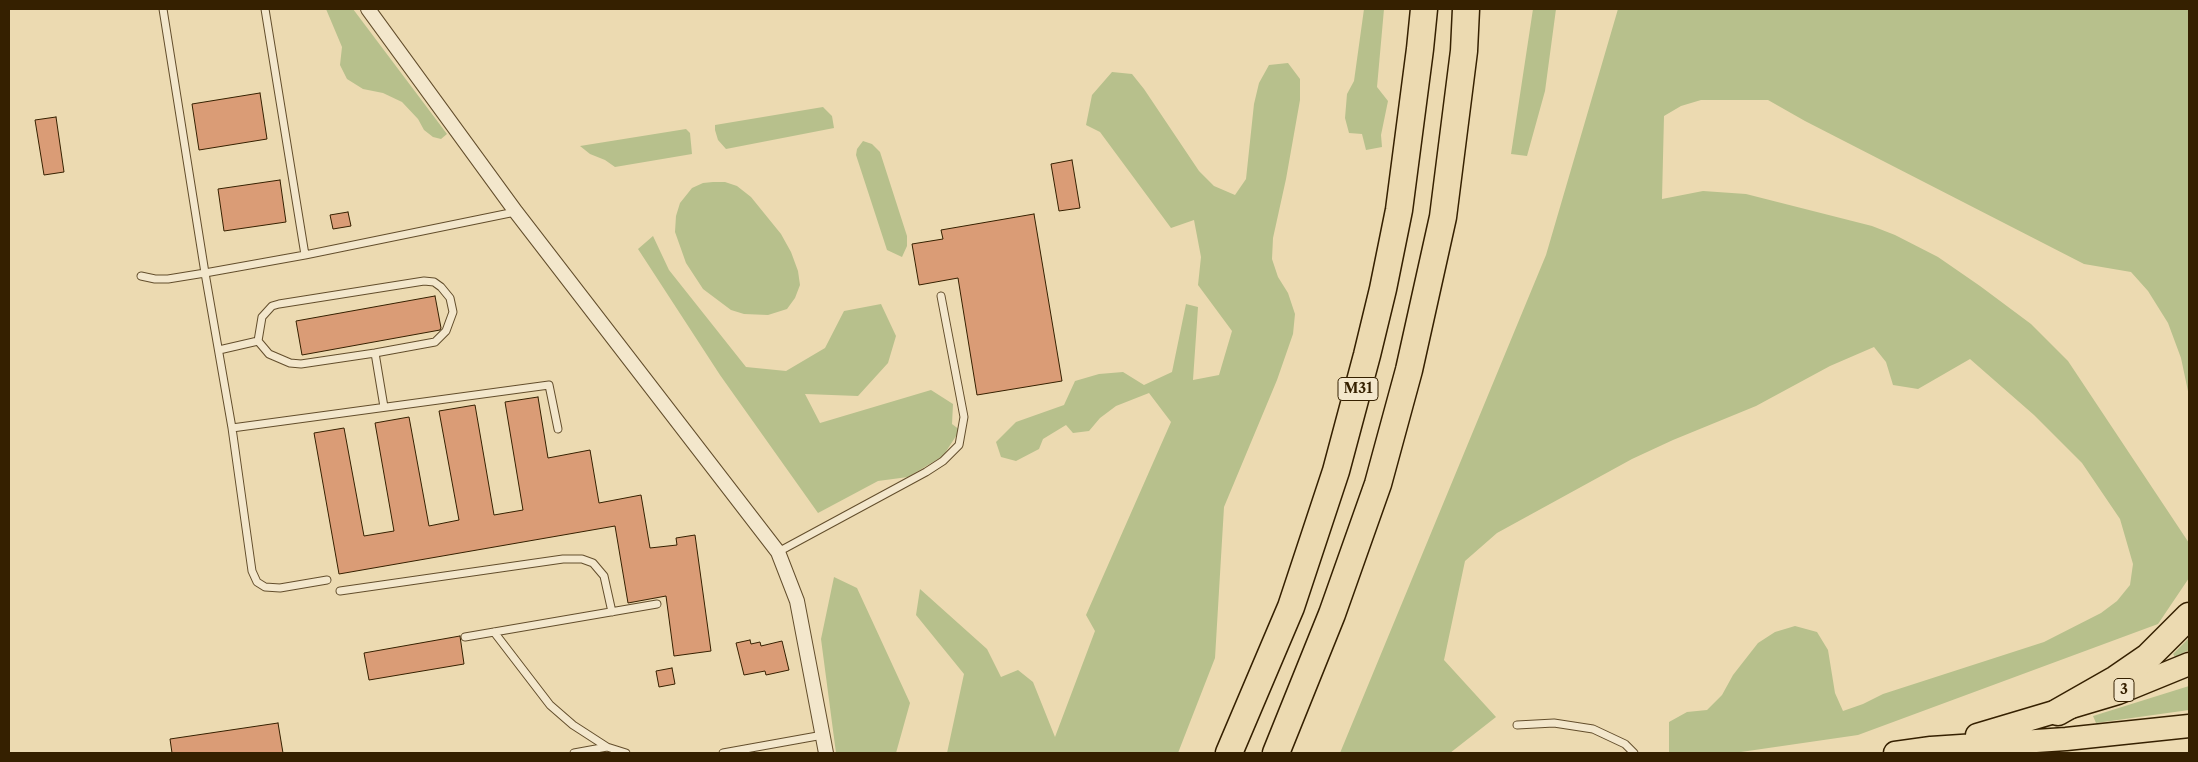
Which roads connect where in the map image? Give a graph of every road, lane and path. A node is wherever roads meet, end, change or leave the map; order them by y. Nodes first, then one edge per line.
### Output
1 (163, 9) edge
2 (265, 9) edge
3 (368, 9) edge
4 (1424, 9) edge
5 (1466, 9) edge
6 (1486, 9) edge
7 (1464, 51) junction
8 (516, 212) junction
9 (305, 255) junction
10 (205, 272) junction
11 (141, 276) dead end
12 (941, 296) dead end
13 (258, 341) junction
14 (219, 350) junction
15 (375, 352) junction
16 (384, 407) junction
17 (232, 428) junction
18 (558, 429) dead end
19 (778, 552) junction
20 (327, 580) dead end
21 (340, 592) dead end
22 (657, 604) dead end
23 (612, 612) junction
24 (2189, 616) edge
25 (494, 632) junction
26 (465, 637) dead end
27 (2189, 664) edge
28 (2058, 712) junction
29 (1517, 725) dead end
30 (2189, 726) edge
31 (823, 735) junction
32 (607, 747) junction
33 (1931, 748) junction
34 (574, 753) edge
35 (626, 753) edge
36 (722, 753) edge
37 (826, 753) edge
38 (1229, 753) edge
39 (1276, 753) edge
40 (1634, 753) edge
41 (1895, 753) edge

1 - 10 lane
2 - 9 lane
3 - 8 street
4 - 38 highway, M31
5 - 7 highway, M31
6 - 7 highway
7 - 39 highway, M31
8 - 9 lane
8 - 19 street
9 - 10 lane
10 - 11 lane
10 - 14 lane
12 - 19 lane
13 - 14 lane
13 - 15 lane
13 - 15 lane
14 - 17 lane
15 - 16 lane
16 - 17 lane
16 - 18 lane
17 - 20 lane
19 - 31 street
21 - 23 lane
22 - 23 lane
23 - 25 lane
24 - 28 highway
25 - 26 lane
25 - 32 lane
27 - 28 main road, 3
28 - 33 main road, 3
29 - 40 lane
30 - 33 main road, 3
31 - 36 lane
31 - 37 street
32 - 34 lane
32 - 35 lane
33 - 41 main road, 3

